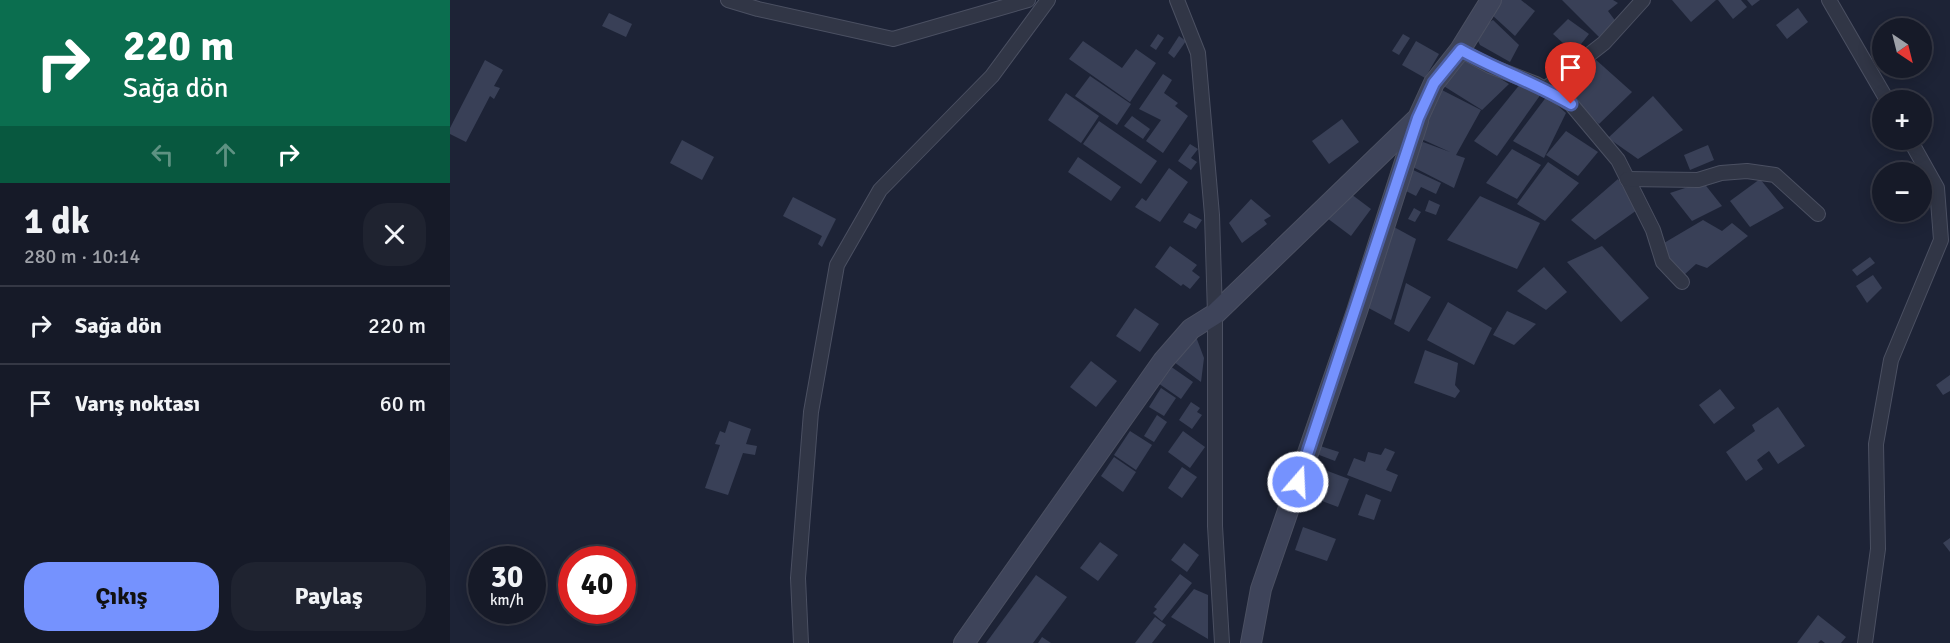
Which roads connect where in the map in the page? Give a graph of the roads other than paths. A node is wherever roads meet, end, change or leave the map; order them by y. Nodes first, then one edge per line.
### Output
1 (728, 0) edge
2 (1028, 0) edge
3 (1048, 0) edge
4 (1176, 0) edge
5 (1491, 0) edge
6 (1644, 0) edge
7 (1829, 0) edge
8 (1461, 50) junction
9 (1545, 89) junction
10 (1881, 90) edge
11 (1418, 118) junction
12 (1916, 150) edge
13 (1627, 179) junction
14 (1818, 214) dead end
15 (1682, 282) dead end
16 (1215, 314) junction
17 (801, 643) edge
18 (964, 643) edge
19 (1222, 643) edge
20 (1251, 643) edge
21 (1865, 643) edge

1 - 2 street
3 - 17 street
4 - 16 street
5 - 8 street
6 - 9 street
7 - 10 street
8 - 9 street
8 - 11 street
9 - 13 street
11 - 16 street
11 - 20 street
12 - 21 street
13 - 14 street
13 - 15 street
16 - 18 street
16 - 19 street

